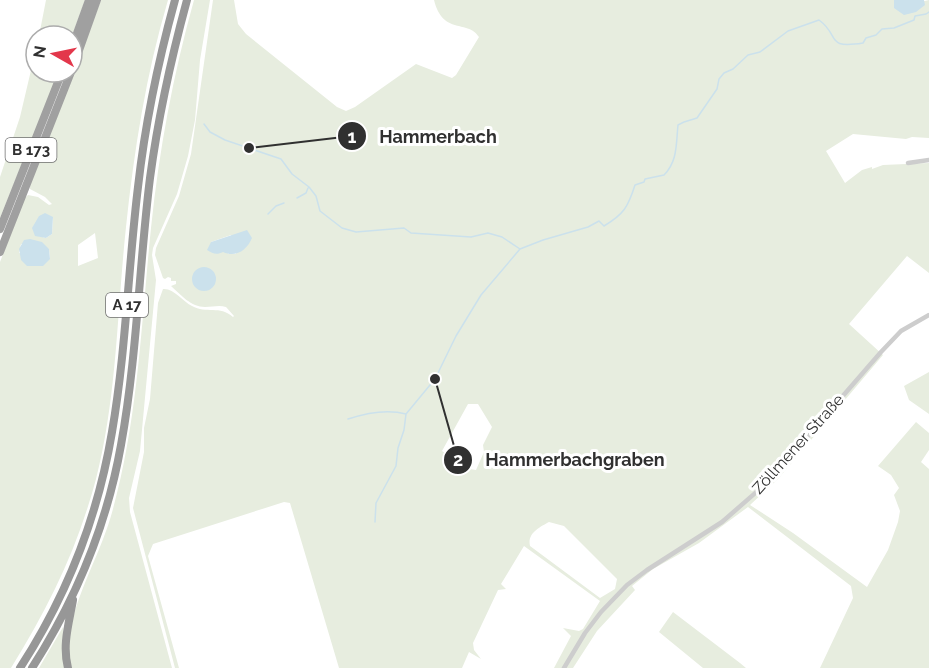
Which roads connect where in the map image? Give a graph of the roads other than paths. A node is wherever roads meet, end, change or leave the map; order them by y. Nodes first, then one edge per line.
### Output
1 (89, 0) edge
2 (97, 0) edge
3 (174, 0) edge
4 (187, 0) edge
5 (80, 24) edge
6 (84, 37) edge
7 (57, 84) edge
8 (67, 84) edge
9 (929, 160) edge
10 (908, 163) dead end
11 (0, 229) edge
12 (0, 252) edge
13 (929, 315) edge
14 (74, 591) junction
15 (20, 668) edge
16 (32, 668) edge
17 (68, 668) edge
18 (564, 668) edge

1 - 5 highway
2 - 6 highway, B 173
3 - 15 highway, A 17
4 - 14 highway, A 17
7 - 11 highway, B 173
8 - 12 highway, B 173
9 - 10 street
13 - 18 street, Zöllmener Straße
14 - 16 highway, A 17
14 - 17 highway

